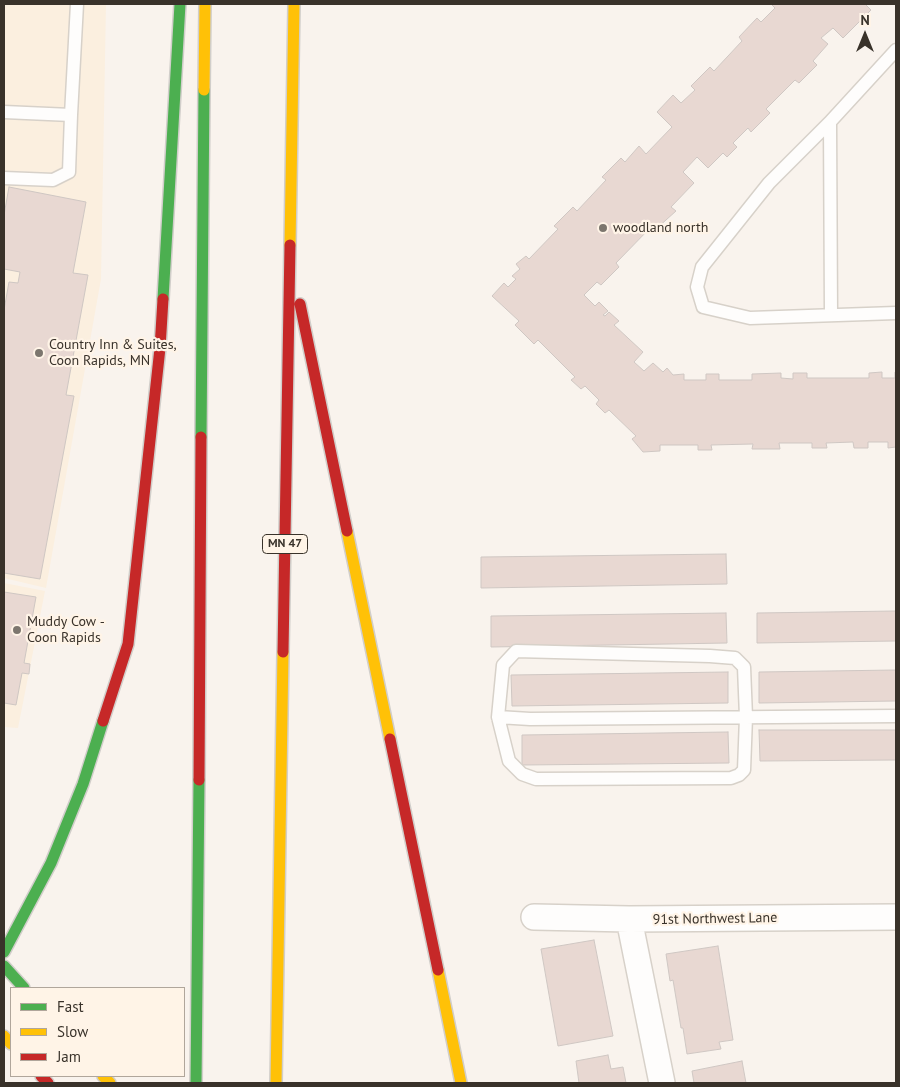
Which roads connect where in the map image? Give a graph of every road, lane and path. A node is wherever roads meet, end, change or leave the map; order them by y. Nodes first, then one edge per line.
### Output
1 (77, 4) edge
2 (180, 4) edge
3 (205, 4) edge
4 (294, 4) edge
5 (896, 50) edge
6 (4, 112) edge
7 (71, 115) junction
8 (830, 122) junction
9 (4, 178) edge
10 (290, 255) junction
11 (896, 313) edge
12 (831, 315) junction
13 (896, 716) edge
14 (498, 717) junction
15 (746, 717) junction
16 (51, 863) junction
17 (20, 898) dead end
18 (896, 916) edge
19 (534, 917) dead end
20 (629, 920) junction
21 (4, 952) edge
22 (4, 966) edge
23 (23, 987) edge
24 (196, 1083) edge
25 (276, 1083) edge
26 (461, 1083) edge
27 (662, 1083) edge

1 - 7 lane
2 - 16 main road
3 - 24 main road
4 - 10 main road, MN 47
5 - 8 lane
6 - 7 lane
7 - 9 lane
8 - 12 lane
8 - 12 lane
10 - 25 main road, MN 47
10 - 26 main road
11 - 12 lane
13 - 15 lane
14 - 15 lane
14 - 15 lane
14 - 15 lane
16 - 17 main road
16 - 21 main road
18 - 20 street, 91st Northwest Lane
19 - 20 street, 91st Northwest Lane
20 - 27 street
22 - 23 main road

